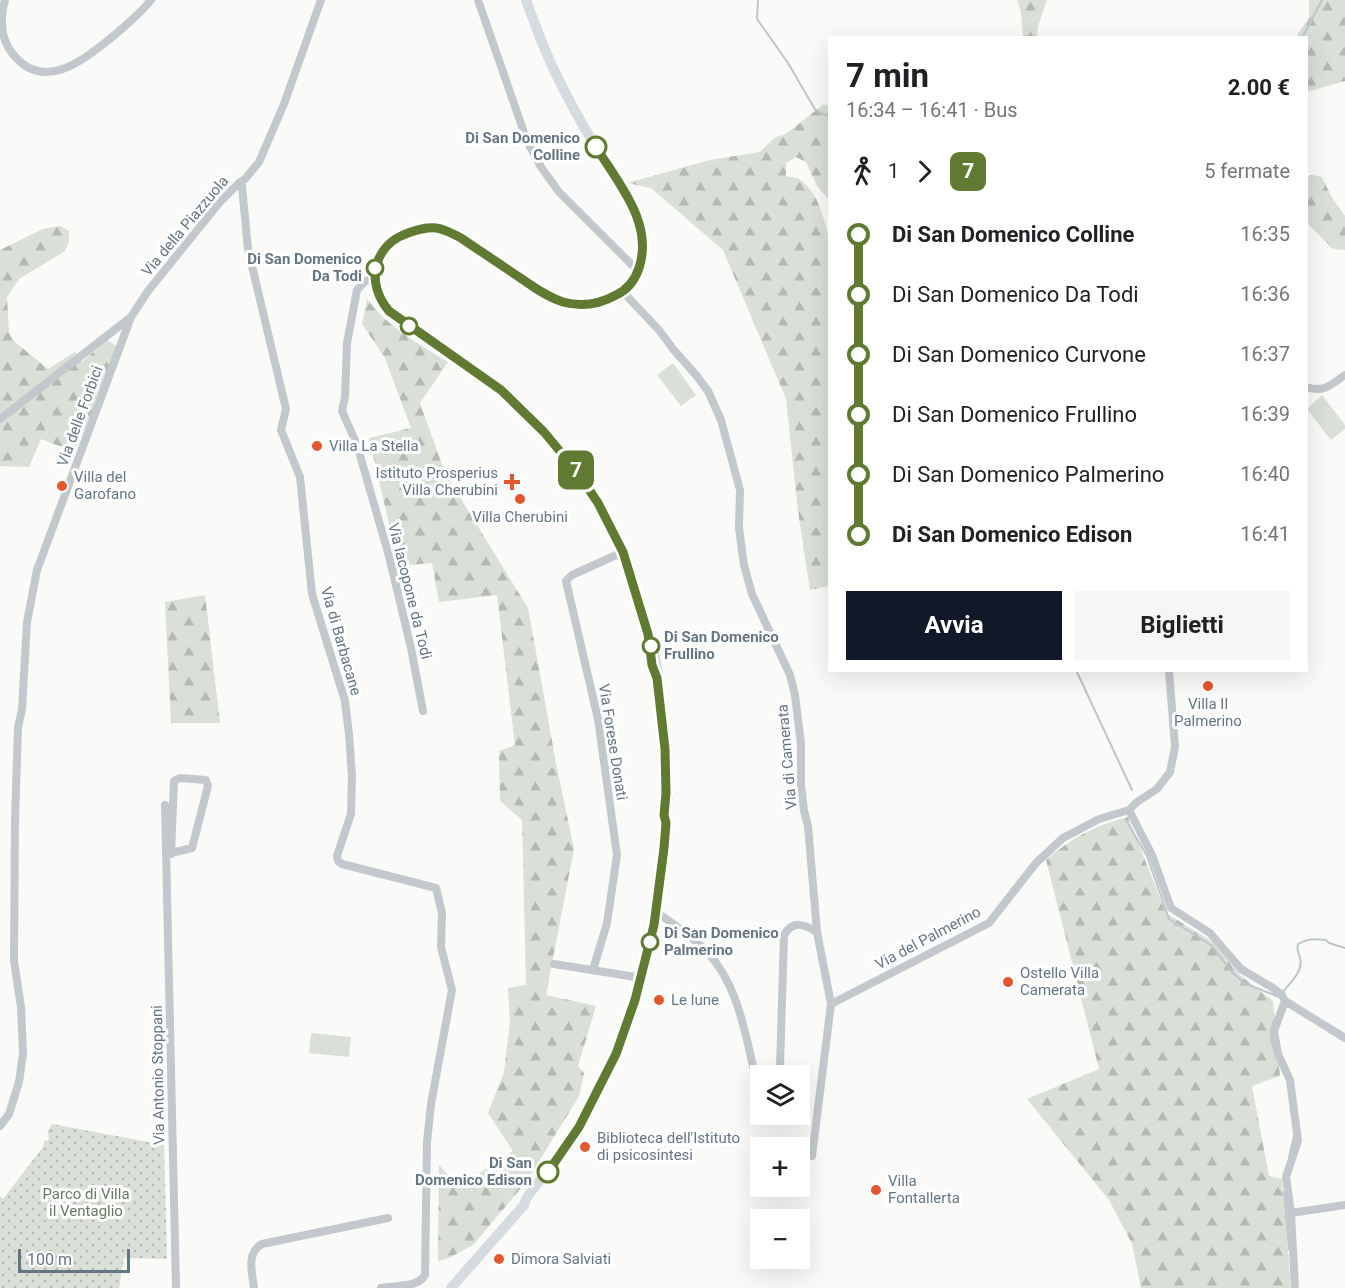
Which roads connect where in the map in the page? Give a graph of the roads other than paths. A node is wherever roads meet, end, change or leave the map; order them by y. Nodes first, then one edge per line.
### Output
1 (6, 0) edge
2 (151, 0) edge
3 (321, 0) edge
4 (478, 0) edge
5 (526, 0) edge
6 (239, 183) junction
7 (638, 271) junction
8 (375, 279) junction
9 (623, 292) junction
10 (131, 317) junction
11 (1345, 375) edge
12 (1308, 387) edge
13 (0, 419) edge
14 (623, 552) junction
15 (1169, 672) edge
16 (423, 711) dead end
17 (165, 805) dead end
18 (1129, 810) junction
19 (171, 853) junction
20 (166, 861) junction
21 (657, 912) junction
22 (654, 925) junction
23 (676, 925) junction
24 (817, 932) junction
25 (554, 964) dead end
26 (593, 970) junction
27 (642, 978) junction
28 (1285, 1001) junction
29 (831, 1004) junction
30 (1345, 1038) edge
31 (753, 1065) edge
32 (780, 1065) edge
33 (0, 1126) edge
34 (812, 1156) dead end
35 (1345, 1205) edge
36 (1291, 1213) junction
37 (388, 1218) dead end
38 (462, 1274) junction
39 (176, 1288) edge
40 (254, 1288) edge
41 (381, 1288) edge
42 (443, 1288) edge
43 (451, 1288) edge
44 (1295, 1288) edge

1 - 2 street
3 - 6 street, Via della Piazzuola
4 - 7 street
5 - 7 main road
6 - 10 street, Via della Piazzuola
6 - 41 street, Via di Barbacane
7 - 9 main road
8 - 9 main road
8 - 14 main road
8 - 16 street, Via Iacopone da Todi
9 - 24 street, Via di Camerata
10 - 13 street, Via della Piazzuola
10 - 33 street, Via delle Forbici
11 - 12 street
14 - 21 main road
14 - 26 street, Via Forese Donati
15 - 18 street, Via del Palmerino
17 - 20 street, Via Antonio Stoppani
18 - 28 street
18 - 29 street, Via del Palmerino
19 - 19 street
19 - 20 street
20 - 39 street, Via Antonio Stoppani
21 - 22 main road
21 - 23 street
22 - 23 street
22 - 27 main road
23 - 31 street
24 - 29 street, Via di Camerata
24 - 32 street
25 - 26 street
26 - 27 street
27 - 38 main road
28 - 30 street
28 - 36 street
29 - 34 street, Via di Camerata
35 - 36 street
36 - 44 street
37 - 40 street
38 - 42 main road
38 - 43 main road

